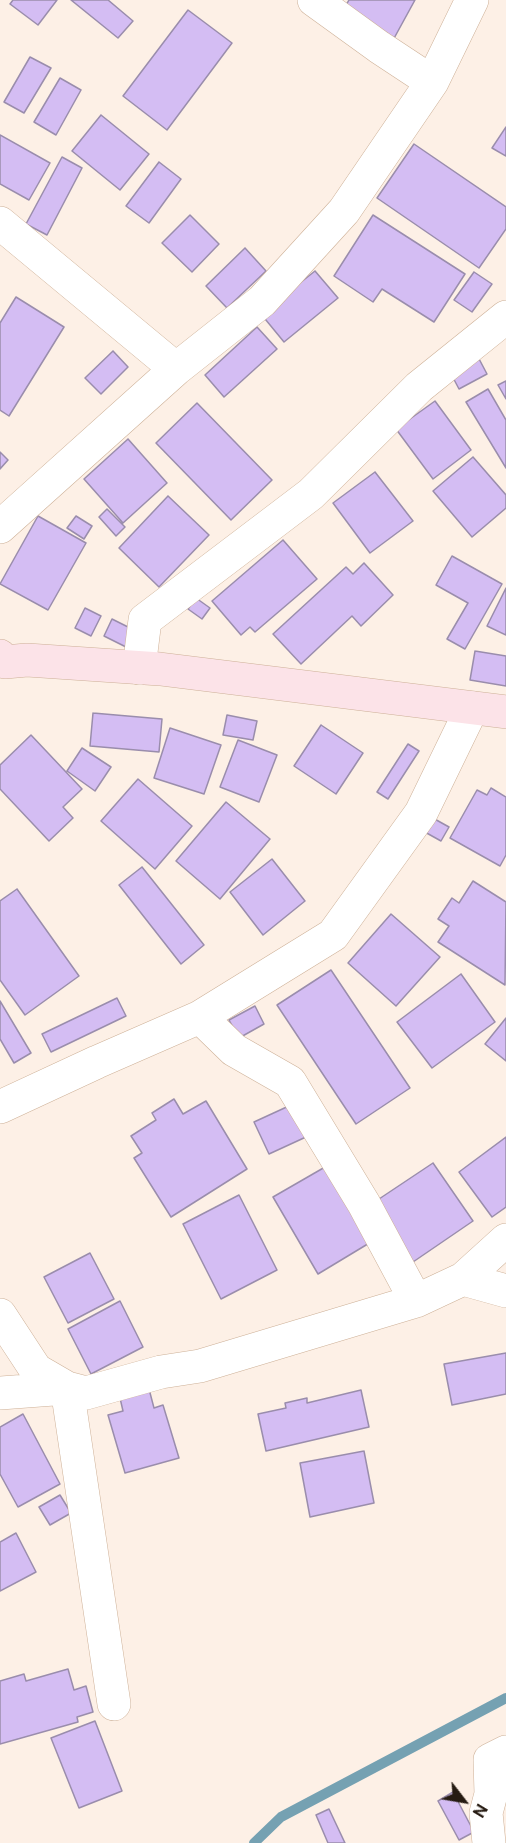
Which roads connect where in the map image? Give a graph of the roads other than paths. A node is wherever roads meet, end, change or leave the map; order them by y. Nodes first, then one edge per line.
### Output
1 (314, 0) edge
2 (472, 0) edge
3 (432, 82) junction
4 (0, 223) edge
5 (506, 316) edge
6 (176, 369) junction
7 (0, 527) edge
8 (2, 661) edge
9 (139, 668) junction
10 (472, 708) junction
11 (506, 712) edge
12 (200, 1017) junction
13 (0, 1107) edge
14 (506, 1240) edge
15 (463, 1279) junction
16 (506, 1291) edge
17 (416, 1301) junction
18 (0, 1315) edge
19 (67, 1388) junction
20 (0, 1393) edge
21 (114, 1704) dead end
22 (506, 1752) edge
23 (489, 1843) edge

1 - 3 street
2 - 3 street
3 - 6 street
4 - 6 street
5 - 9 street
6 - 7 street
8 - 9 street
9 - 10 street
10 - 11 street
10 - 12 street
12 - 13 street
12 - 17 street
14 - 15 street
15 - 16 street
15 - 17 street
17 - 19 street
18 - 19 street
19 - 20 street
19 - 21 street
22 - 23 street

